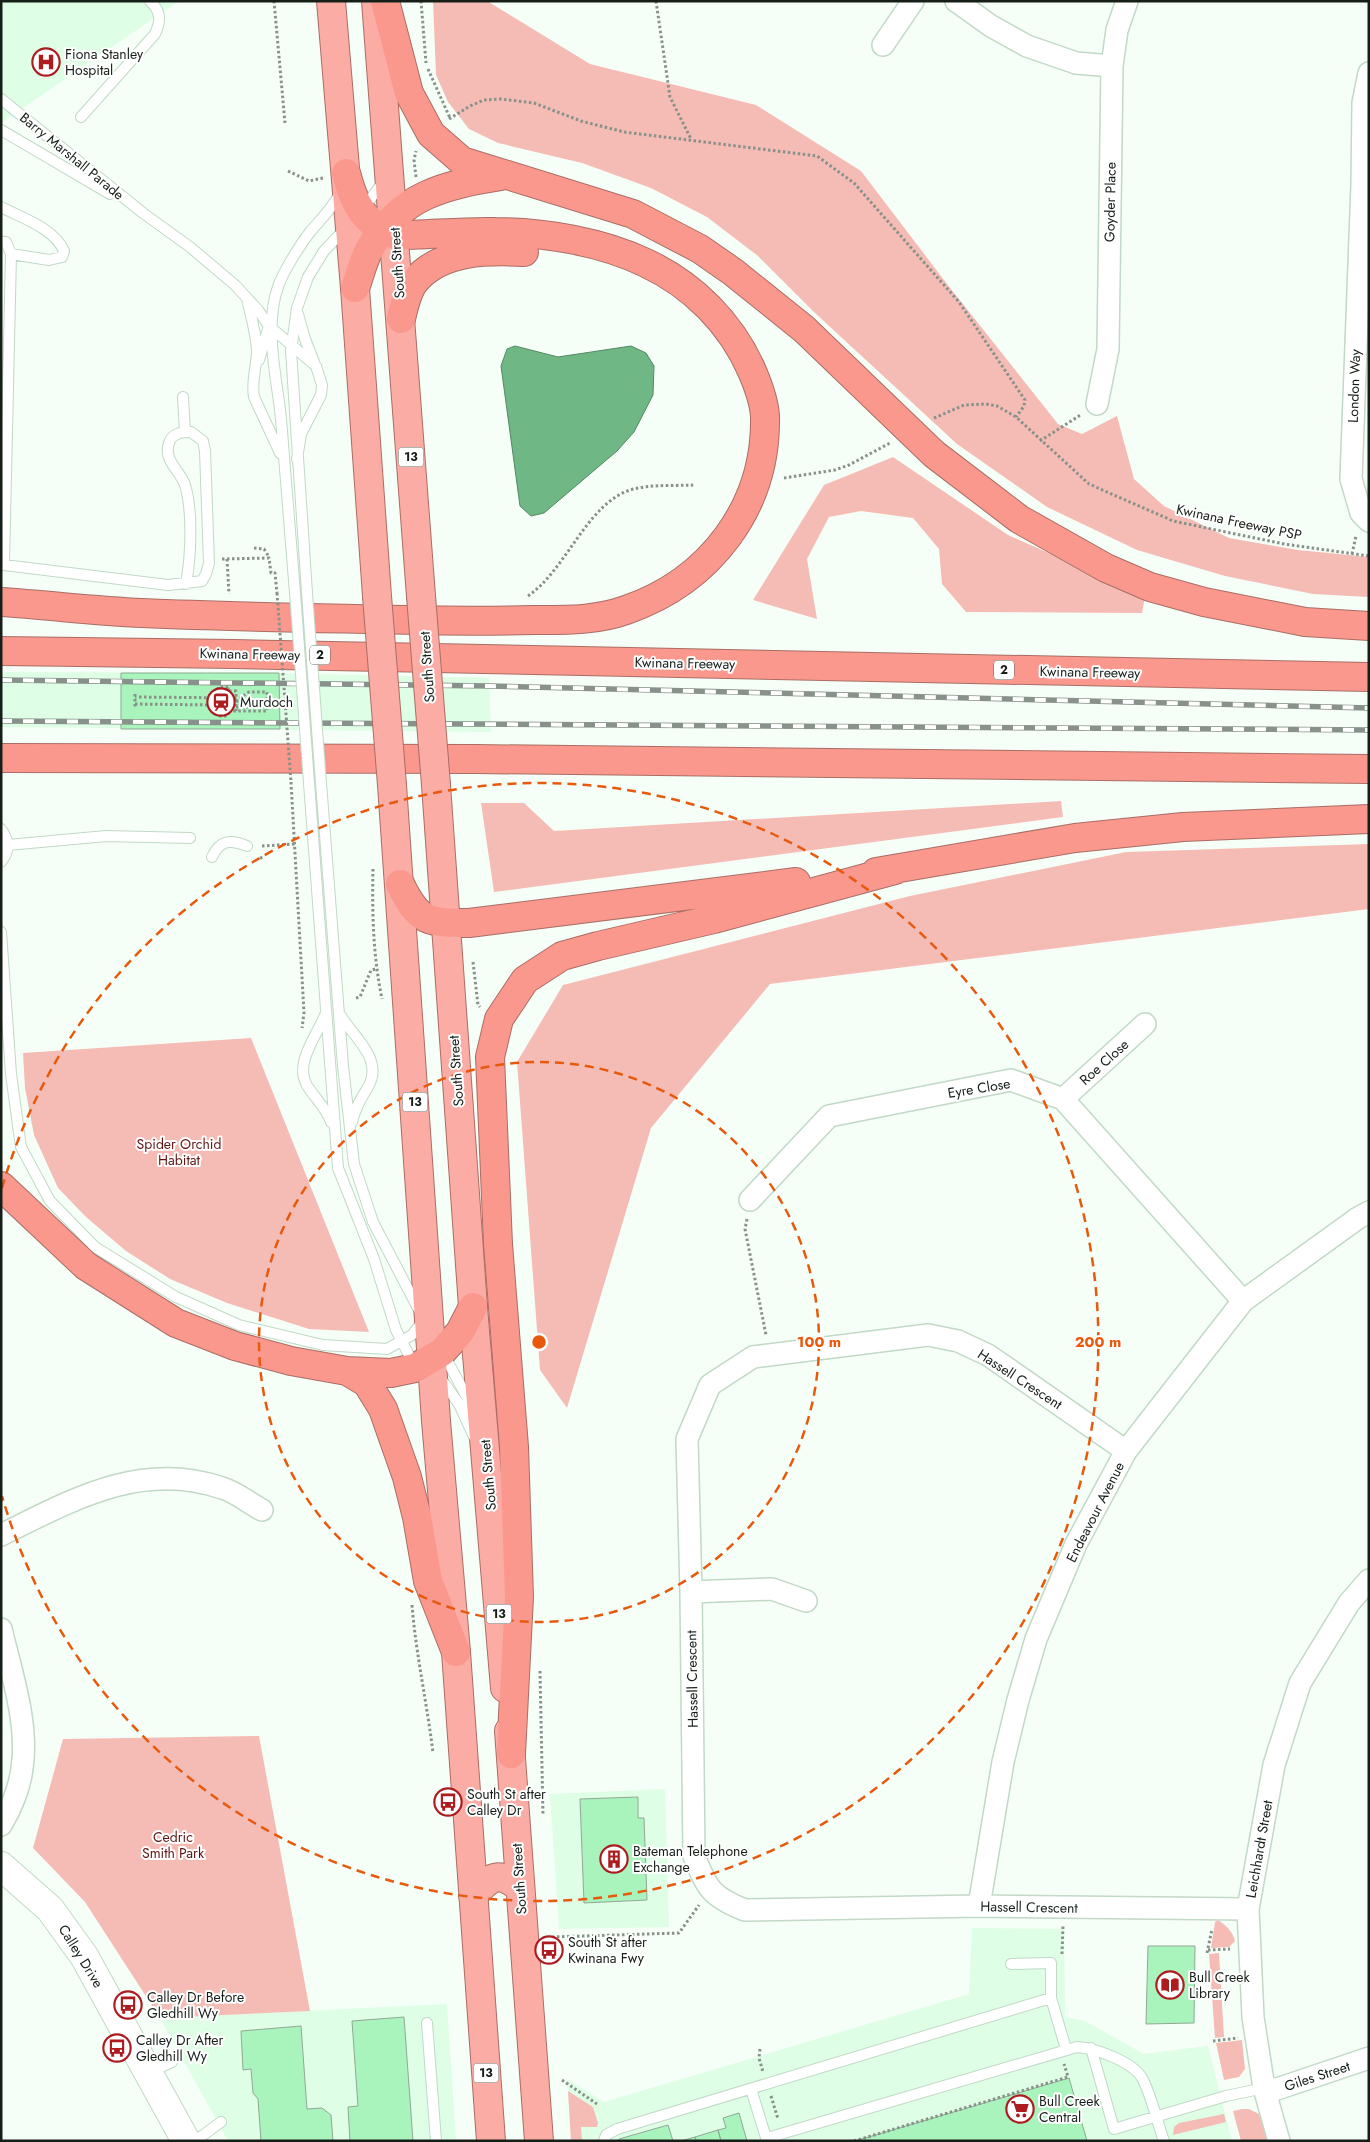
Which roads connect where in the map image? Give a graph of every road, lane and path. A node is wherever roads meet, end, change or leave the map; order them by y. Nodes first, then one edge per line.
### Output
1 (150, 1) edge
2 (274, 1) edge
3 (331, 1) edge
4 (376, 1) edge
5 (385, 1) edge
6 (421, 1) edge
7 (656, 1) edge
8 (912, 1) edge
9 (956, 1) edge
10 (1127, 1) edge
11 (883, 45) dead end
12 (1112, 66) junction
13 (1369, 73) edge
14 (1, 99) edge
15 (81, 117) dead end
16 (285, 123) dead end
17 (441, 126) junction
18 (1, 130) edge
19 (692, 139) junction
20 (402, 162) junction
21 (346, 173) junction
22 (504, 176) junction
23 (1365, 185) edge
24 (1, 207) edge
25 (143, 213) junction
26 (356, 218) junction
27 (390, 227) junction
28 (1, 242) edge
29 (11, 254) junction
30 (670, 277) junction
31 (355, 288) junction
32 (246, 296) junction
33 (296, 308) junction
34 (401, 319) junction
35 (271, 327) junction
36 (294, 350) junction
37 (273, 354) junction
38 (316, 366) junction
39 (255, 373) junction
40 (183, 397) dead end
41 (259, 406) junction
42 (1091, 408) joint
43 (311, 412) junction
44 (1016, 417) junction
45 (934, 418) dead end
46 (281, 420) junction
47 (294, 420) junction
48 (184, 432) junction
49 (894, 441) dead end
50 (1040, 441) junction
51 (297, 458) junction
52 (284, 461) junction
53 (784, 478) dead end
54 (1369, 521) edge
55 (254, 548) dead end
56 (1369, 556) edge
57 (269, 558) junction
58 (209, 559) junction
59 (227, 559) junction
60 (3, 565) edge
61 (186, 584) junction
62 (1, 602) edge
63 (230, 602) dead end
64 (1369, 626) edge
65 (1, 652) edge
66 (1369, 677) edge
67 (236, 696) junction
68 (230, 698) junction
69 (267, 702) junction
70 (286, 702) junction
71 (236, 707) junction
72 (230, 709) junction
73 (1, 758) edge
74 (1369, 768) edge
75 (291, 782) dead end
76 (1369, 819) edge
77 (1, 829) edge
78 (190, 838) dead end
79 (295, 844) dead end
80 (8, 845) junction
81 (247, 846) dead end
82 (262, 846) dead end
83 (212, 857) dead end
84 (265, 857) dead end
85 (260, 858) dead end
86 (1, 862) edge
87 (895, 870) junction
88 (400, 884) junction
89 (446, 923) junction
90 (1, 932) edge
91 (472, 953) dead end
92 (376, 970) dead end
93 (356, 998) dead end
94 (483, 1009) dead end
95 (339, 1011) junction
96 (326, 1012) junction
97 (1145, 1024) dead end
98 (341, 1034) junction
99 (328, 1036) junction
100 (359, 1042) junction
101 (308, 1052) junction
102 (362, 1095) junction
103 (316, 1096) junction
104 (1062, 1099) junction
105 (346, 1103) junction
106 (333, 1104) junction
107 (350, 1130) junction
108 (335, 1133) junction
109 (1, 1186) edge
110 (750, 1200) joint
111 (1369, 1212) edge
112 (1243, 1301) junction
113 (473, 1307) junction
114 (402, 1342) junction
115 (387, 1349) junction
116 (425, 1353) junction
117 (770, 1353) junction
118 (347, 1371) junction
119 (1126, 1451) junction
120 (488, 1473) junction
121 (262, 1510) dead end
122 (1, 1535) edge
123 (1369, 1580) edge
124 (691, 1592) junction
125 (806, 1602) dead end
126 (1, 1629) edge
127 (456, 1652) junction
128 (511, 1754) junction
129 (1, 1825) edge
130 (1, 1866) edge
131 (520, 1888) junction
132 (710, 1891) junction
133 (473, 1896) junction
134 (979, 1906) junction
135 (1064, 1908) junction
136 (1248, 1909) junction
137 (552, 1937) dead end
138 (1011, 1964) dead end
139 (1051, 1972) junction
140 (1051, 1998) junction
141 (427, 2024) dead end
142 (1238, 2038) dead end
143 (1214, 2040) dead end
144 (1091, 2048) junction
145 (760, 2049) dead end
146 (1064, 2054) junction
147 (1369, 2058) edge
148 (765, 2077) dead end
149 (562, 2080) dead end
150 (1264, 2088) junction
151 (752, 2089) junction
152 (769, 2091) dead end
153 (597, 2104) dead end
154 (536, 2110) junction
155 (1156, 2117) junction
156 (778, 2120) dead end
157 (221, 2122) dead end
158 (490, 2140) edge
159 (767, 2140) edge
160 (186, 2141) edge
161 (195, 2141) edge
162 (436, 2141) edge
163 (538, 2141) edge
164 (549, 2141) edge
165 (604, 2141) edge
166 (854, 2141) edge
167 (1164, 2141) edge
168 (1279, 2141) edge

1 - 15 lane
2 - 16 path
3 - 21 highway
4 - 20 highway, South Street / 13
5 - 17 highway
6 - 17 path
7 - 19 path
8 - 11 street
9 - 12 street
10 - 12 street, Goyder Place
12 - 42 street, Goyder Place
13 - 23 street, London Way
14 - 25 lane, Barry Marshall Parade
17 - 19 path
17 - 20 path
17 - 22 highway
18 - 25 lane, Barry Marshall Parade
19 - 44 path
20 - 26 lane
20 - 27 highway, South Street / 13
21 - 26 highway
21 - 35 lane
22 - 27 highway
22 - 64 highway
23 - 54 street, London Way
24 - 29 lane
25 - 32 lane, Barry Marshall Parade
26 - 27 highway
26 - 31 highway, 13
26 - 33 lane
27 - 30 highway
27 - 31 highway
27 - 34 highway, South Street / 13
28 - 29 lane
29 - 60 lane
30 - 34 highway
30 - 62 highway
31 - 88 highway, 13, bridge
32 - 35 lane, Barry Marshall Parade
32 - 39 lane
33 - 36 lane
33 - 38 lane
34 - 89 highway, South Street / 13, bridge
35 - 36 lane, Barry Marshall Parade
35 - 37 lane
35 - 39 lane
36 - 37 lane
36 - 38 lane, Barry Marshall Parade
36 - 47 lane
37 - 39 lane
37 - 46 lane
38 - 43 lane
39 - 41 lane
40 - 48 lane
41 - 46 lane
41 - 52 lane
42 - 50 path
43 - 47 lane
43 - 51 lane
44 - 45 path, Kwinana Freeway PSP
44 - 50 path, Kwinana Freeway PSP
46 - 47 lane
46 - 52 lane
47 - 51 lane
48 - 58 lane
48 - 61 lane
49 - 53 path
50 - 56 path, Kwinana Freeway PSP
51 - 95 lane, bridge
52 - 96 lane, bridge
55 - 57 path
57 - 59 path
57 - 70 path, bridge
58 - 59 path
58 - 61 lane
59 - 63 path
60 - 61 lane
65 - 66 highway, Kwinana Freeway / 2
67 - 68 path
67 - 71 path
67 - 71 path
68 - 69 path
68 - 69 path
68 - 72 path
68 - 72 path
69 - 70 path, bridge
69 - 72 path
70 - 75 path, bridge
71 - 72 path
73 - 74 highway
76 - 87 highway
77 - 80 lane
78 - 80 lane
79 - 82 path
80 - 86 lane
81 - 83 lane
84 - 85 path
87 - 89 highway
87 - 128 highway
88 - 89 highway
88 - 116 highway, 13
89 - 113 highway, South Street / 13
90 - 115 lane
91 - 94 path
92 - 93 path
95 - 98 lane
95 - 100 lane
96 - 99 lane
96 - 101 lane
97 - 104 street, Roe Close
98 - 99 lane
98 - 100 lane
98 - 105 lane
99 - 101 lane
99 - 106 lane
100 - 102 lane
101 - 103 lane
102 - 105 lane
102 - 107 lane
103 - 106 lane
103 - 108 lane
104 - 110 street, Eyre Close
104 - 112 street, Eyre Close
105 - 106 lane
105 - 107 lane
106 - 108 lane
107 - 116 lane
108 - 114 lane
109 - 118 highway
110 - 117 path
111 - 112 street, Endeavour Avenue
112 - 119 street, Endeavour Avenue
113 - 116 highway
113 - 120 highway, South Street / 13
114 - 115 lane
114 - 116 lane
114 - 116 lane
115 - 116 lane
116 - 118 highway
116 - 120 lane
116 - 120 lane
116 - 127 highway, 13
117 - 119 street, Hassell Crescent
117 - 124 street, Hassell Crescent
118 - 127 highway
119 - 134 street, Endeavour Avenue
120 - 128 highway, South Street / 13
121 - 122 street
123 - 136 street, Leichhardt Street
124 - 125 street
124 - 132 street, Hassell Crescent
126 - 129 street
127 - 133 highway, 13
128 - 131 highway, South Street / 13
130 - 160 main road, Calley Drive
131 - 133 highway
131 - 154 highway, South Street / 13
132 - 134 street, Hassell Crescent
132 - 137 path
133 - 158 highway, 13
134 - 135 street, Hassell Crescent
135 - 136 street, Hassell Crescent
135 - 139 path
136 - 150 street, Leichhardt Street
138 - 139 lane
139 - 140 lane
140 - 146 lane
140 - 151 lane
141 - 162 lane
142 - 143 path
144 - 146 lane
144 - 155 lane
144 - 155 lane
145 - 148 path
146 - 159 lane
146 - 166 path
147 - 150 street, Giles Street
149 - 153 path
150 - 155 lane
150 - 168 street, Leichhardt Street
151 - 159 lane
151 - 165 lane
152 - 156 path
154 - 163 highway, South Street / 13
154 - 164 highway
155 - 167 lane
157 - 161 lane

